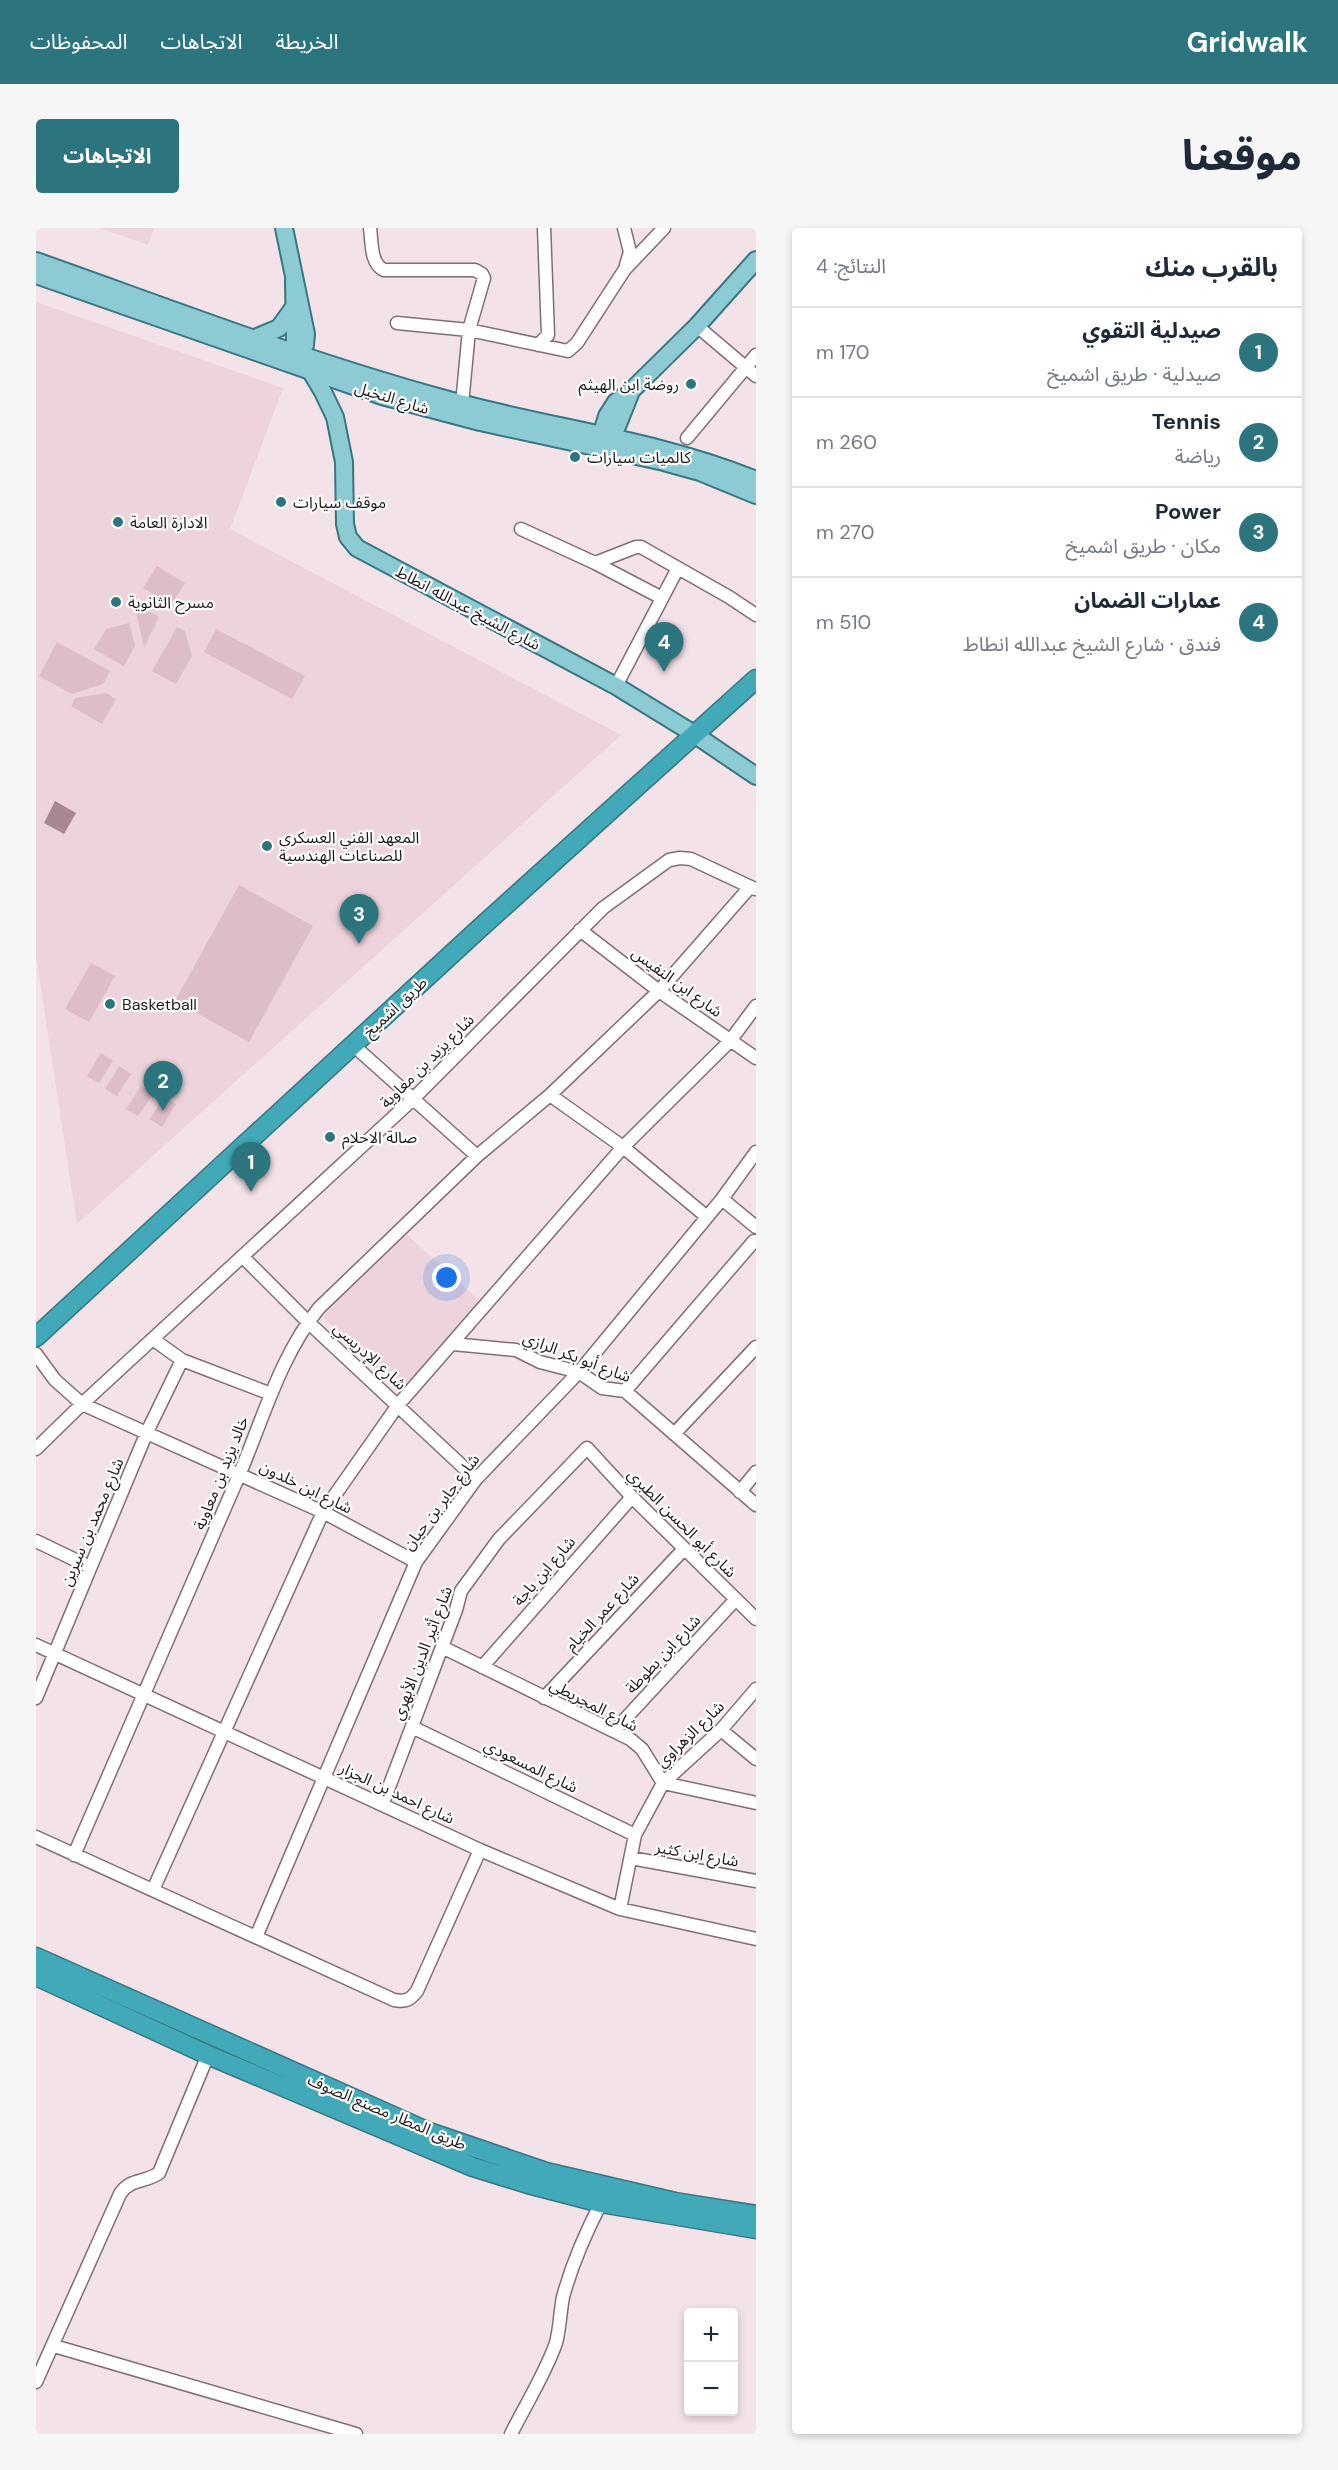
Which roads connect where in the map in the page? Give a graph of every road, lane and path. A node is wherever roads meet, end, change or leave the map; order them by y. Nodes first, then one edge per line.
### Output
1 (284, 228) edge
2 (370, 228) edge
3 (544, 228) edge
4 (624, 228) edge
5 (664, 228) edge
6 (756, 260) edge
7 (36, 261) edge
8 (625, 269) junction
9 (36, 275) edge
10 (294, 280) junction
11 (294, 307) junction
12 (397, 323) dead end
13 (697, 326) junction
14 (470, 330) junction
15 (306, 334) junction
16 (255, 338) junction
17 (538, 345) junction
18 (756, 355) edge
19 (294, 359) junction
20 (745, 366) junction
21 (333, 367) junction
22 (308, 370) junction
23 (756, 375) edge
24 (622, 402) junction
25 (462, 404) junction
26 (567, 428) junction
27 (687, 438) dead end
28 (606, 442) junction
29 (642, 444) junction
30 (756, 480) edge
31 (756, 495) edge
32 (521, 529) dead end
33 (595, 563) junction
34 (678, 568) junction
35 (662, 598) junction
36 (756, 615) edge
37 (756, 680) edge
38 (616, 686) junction
39 (694, 734) junction
40 (756, 776) edge
41 (753, 888) edge
42 (580, 930) junction
43 (659, 991) junction
44 (756, 1006) edge
45 (730, 1041) junction
46 (353, 1045) junction
47 (756, 1058) edge
48 (550, 1095) junction
49 (412, 1100) junction
50 (623, 1147) junction
51 (756, 1152) edge
52 (477, 1156) junction
53 (722, 1199) junction
54 (707, 1217) junction
55 (756, 1227) edge
56 (754, 1241) dead end
57 (243, 1257) junction
58 (308, 1322) junction
59 (36, 1337) edge
60 (153, 1340) junction
61 (453, 1344) junction
62 (756, 1347) edge
63 (36, 1354) edge
64 (182, 1360) junction
65 (579, 1372) junction
66 (36, 1373) edge
67 (55, 1380) junction
68 (625, 1391) junction
69 (271, 1394) junction
70 (82, 1404) junction
71 (398, 1405) junction
72 (147, 1432) junction
73 (674, 1434) junction
74 (587, 1448) joint
75 (36, 1449) edge
76 (756, 1472) edge
77 (240, 1474) junction
78 (476, 1479) junction
79 (741, 1492) junction
80 (632, 1497) junction
81 (756, 1505) edge
82 (323, 1512) junction
83 (36, 1541) edge
84 (684, 1549) junction
85 (416, 1562) junction
86 (90, 1567) junction
87 (736, 1599) junction
88 (756, 1619) edge
89 (36, 1645) edge
90 (442, 1647) junction
91 (55, 1654) junction
92 (482, 1667) junction
93 (756, 1689) edge
94 (144, 1695) junction
95 (36, 1698) edge
96 (544, 1698) junction
97 (412, 1727) junction
98 (721, 1730) junction
99 (614, 1731) junction
100 (225, 1733) junction
101 (756, 1759) edge
102 (326, 1778) junction
103 (663, 1783) junction
104 (383, 1803) junction
105 (756, 1803) edge
106 (635, 1835) junction
107 (36, 1837) edge
108 (480, 1850) junction
109 (74, 1856) junction
110 (631, 1858) junction
111 (756, 1881) edge
112 (153, 1890) junction
113 (620, 1909) junction
114 (256, 1937) junction
115 (756, 1939) edge
116 (36, 1957) edge
117 (36, 1976) edge
118 (60, 1978) junction
119 (208, 2055) junction
120 (601, 2203) junction
121 (756, 2215) edge
122 (756, 2229) edge
123 (54, 2346) junction
124 (36, 2382) edge
125 (356, 2434) edge
126 (511, 2434) edge

1 - 10 main road
2 - 14 street
3 - 17 street
4 - 8 street
5 - 8 street
6 - 13 main road
7 - 16 main road, شارع النخيل
8 - 17 street
9 - 19 main road, شارع النخيل
10 - 11 main road
10 - 15 main road
11 - 16 main road
11 - 19 main road
12 - 14 street
13 - 20 street
13 - 24 main road
14 - 17 street
14 - 25 street
15 - 19 main road
15 - 21 main road
16 - 19 main road, شارع النخيل
18 - 20 street
19 - 21 main road, شارع النخيل
19 - 22 main road, شارع النخيل
20 - 23 street
20 - 27 street
21 - 25 main road, شارع النخيل
22 - 28 main road, شارع النخيل
22 - 38 main road, شارع الشيخ عبدالله انطاط
24 - 26 main road
24 - 28 main road
24 - 29 main road
25 - 26 main road, شارع النخيل
26 - 28 main road, شارع النخيل
28 - 29 main road, شارع النخيل
28 - 31 main road, شارع النخيل
29 - 30 main road, شارع النخيل
32 - 33 street
33 - 34 street
33 - 35 street
34 - 35 street
34 - 36 street
35 - 38 street
37 - 39 highway, طريق اشميخ
38 - 39 main road, شارع الشيخ عبدالله انطاط
39 - 40 main road, شارع الشيخ عبدالله انطاط
39 - 46 highway, طريق اشميخ
41 - 42 street, شارع يزيد بن معاوية
41 - 43 street, خالد يزيد بن معاوية
42 - 43 street, شارع ابن النفيس
42 - 49 street, شارع يزيد بن معاوية
43 - 45 street, شارع ابن النفيس
43 - 48 street, خالد يزيد بن معاوية
44 - 45 street
45 - 47 street, شارع ابن النفيس
45 - 50 street
46 - 49 street
46 - 59 highway, طريق اشميخ
48 - 50 street
48 - 52 street, خالد يزيد بن معاوية
49 - 52 street
49 - 57 street, شارع يزيد بن معاوية
50 - 54 street
50 - 61 street
51 - 53 street, شارع جابر بن حيان
52 - 58 street, خالد يزيد بن معاوية
53 - 54 street, شارع جابر بن حيان
53 - 55 street
54 - 65 street, شارع جابر بن حيان
56 - 68 street
57 - 58 street, شارع الإدريسي
57 - 60 street, شارع يزيد بن معاوية
58 - 69 street, خالد يزيد بن معاوية
58 - 71 street, شارع الإدريسي
60 - 64 street
60 - 70 street, شارع يزيد بن معاوية
61 - 65 street, شارع أبو بكر الرازي
61 - 71 street
62 - 73 street
63 - 67 street
64 - 69 street
64 - 72 street, شارع محمد بن سيرين
65 - 68 street, شارع أبو بكر الرازي
65 - 78 street, شارع جابر بن حيان
66 - 67 street
67 - 70 street, شارع ابن خلدون
68 - 73 street, شارع أبو بكر الرازي
69 - 77 street, خالد يزيد بن معاوية
70 - 72 street, شارع ابن خلدون
70 - 75 street, شارع يزيد بن معاوية
71 - 78 street, شارع الإدريسي
71 - 82 street
72 - 77 street, شارع ابن خلدون
72 - 86 street, شارع محمد بن سيرين
73 - 79 street, شارع أبو بكر الرازي
74 - 80 street, شارع أبو الحسن الطبري
74 - 90 street, شارع أثير الدين الأبهري
76 - 79 street
77 - 82 street, شارع ابن خلدون
77 - 94 street, خالد يزيد بن معاوية
78 - 85 street, شارع جابر بن حيان
79 - 81 street, شارع أبو بكر الرازي
80 - 84 street, شارع أبو الحسن الطبري
80 - 92 street, شارع ابن باجة
82 - 85 street, شارع ابن خلدون
82 - 100 street
83 - 86 street
84 - 87 street, شارع أبو الحسن الطبري
84 - 96 street, شارع عمر الخيام
85 - 102 street, شارع جابر بن حيان
86 - 91 street, شارع محمد بن سيرين
87 - 88 street, شارع أبو الحسن الطبري
87 - 99 street, شارع ابن بطوطة
89 - 91 street, شارع احمد بن الجزار
90 - 92 street, شارع المجريطي
90 - 97 street, شارع أثير الدين الأبهري
91 - 94 street, شارع احمد بن الجزار
91 - 95 street, شارع محمد بن سيرين
92 - 96 street, شارع المجريطي
93 - 98 street, شارع الزهراوي
94 - 100 street, شارع احمد بن الجزار
94 - 109 street, خالد يزيد بن معاوية
96 - 99 street, شارع المجريطي
97 - 104 street, شارع أثير الدين الأبهري
97 - 106 street, شارع المسعودي
98 - 101 street
98 - 103 street, شارع الزهراوي
99 - 103 street, شارع المجريطي
100 - 102 street, شارع احمد بن الجزار
100 - 112 street
102 - 104 street, شارع احمد بن الجزار
102 - 114 street, شارع جابر بن حيان
103 - 105 street
103 - 106 street, شارع الزهراوي
104 - 108 street, شارع احمد بن الجزار
106 - 110 street, شارع الزهراوي
107 - 109 street
108 - 113 street, شارع احمد بن الجزار
108 - 114 street
109 - 112 street
110 - 111 street, شارع ابن كثير
110 - 113 street, شارع الزهراوي
112 - 114 street
113 - 115 street, شارع احمد بن الجزار
116 - 118 highway, طريق المطار مصنع الصوف
117 - 118 highway, طريق المطار مصنع الصوف
118 - 119 highway, طريق المطار مصنع الصوف
118 - 121 highway, طريق المطار مصنع الصوف
119 - 120 highway, طريق المطار مصنع الصوف
119 - 123 street
120 - 122 highway, طريق المطار مصنع الصوف
120 - 126 street
123 - 124 street
123 - 125 street

